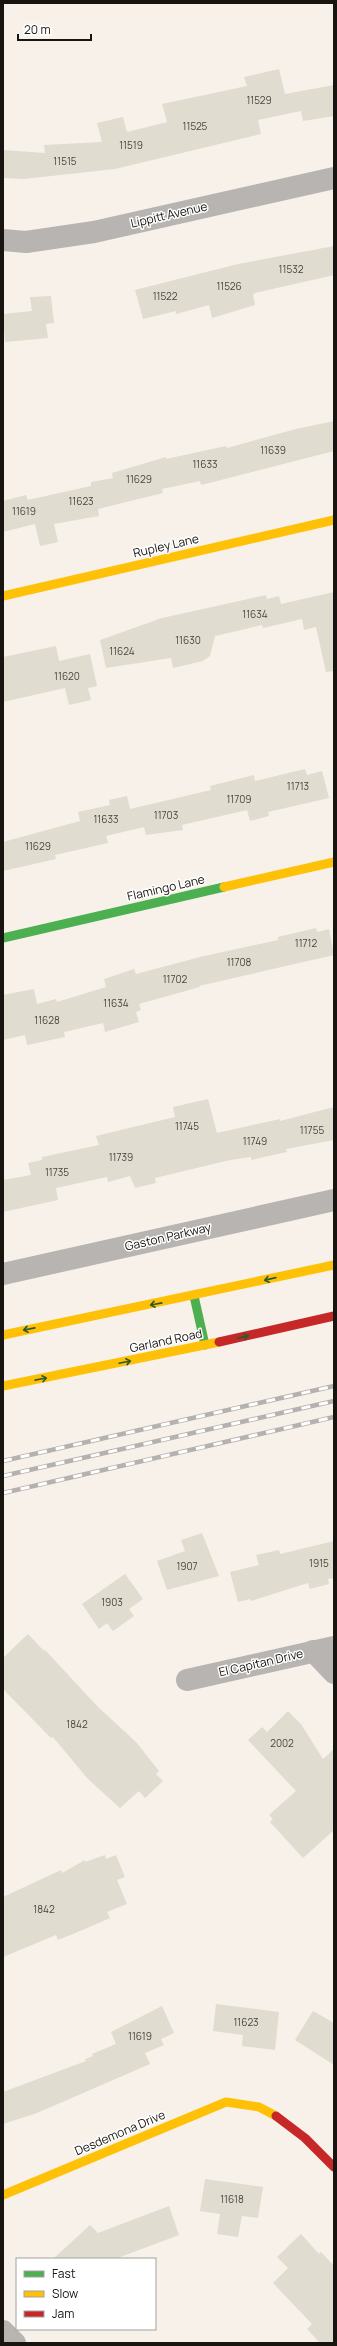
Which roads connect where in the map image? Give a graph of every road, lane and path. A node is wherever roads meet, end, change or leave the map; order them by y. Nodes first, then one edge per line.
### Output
1 (334, 178) edge
2 (3, 240) edge
3 (334, 520) edge
4 (3, 596) edge
5 (334, 862) edge
6 (3, 938) edge
7 (334, 1200) edge
8 (334, 1265) edge
9 (3, 1274) edge
10 (194, 1296) junction
11 (334, 1316) edge
12 (3, 1335) edge
13 (205, 1345) junction
14 (3, 1386) edge
15 (334, 1647) edge
16 (313, 1651) junction
17 (334, 1673) edge
18 (187, 1680) dead end
19 (334, 2167) edge
20 (3, 2195) edge
21 (3, 2331) edge
22 (15, 2343) edge

1 - 2 street, Lippitt Avenue
3 - 4 street, Rupley Lane
5 - 6 street, Flamingo Lane
7 - 9 street, Gaston Parkway
8 -> 10 street
10 -> 12 street
10 - 13 street
13 -> 11 street, Garland Road
14 -> 13 street, Garland Road
15 - 16 street, El Capitan Drive
16 - 17 street
16 - 18 street, El Capitan Drive
19 - 20 street, Desdemona Drive
21 - 22 street

